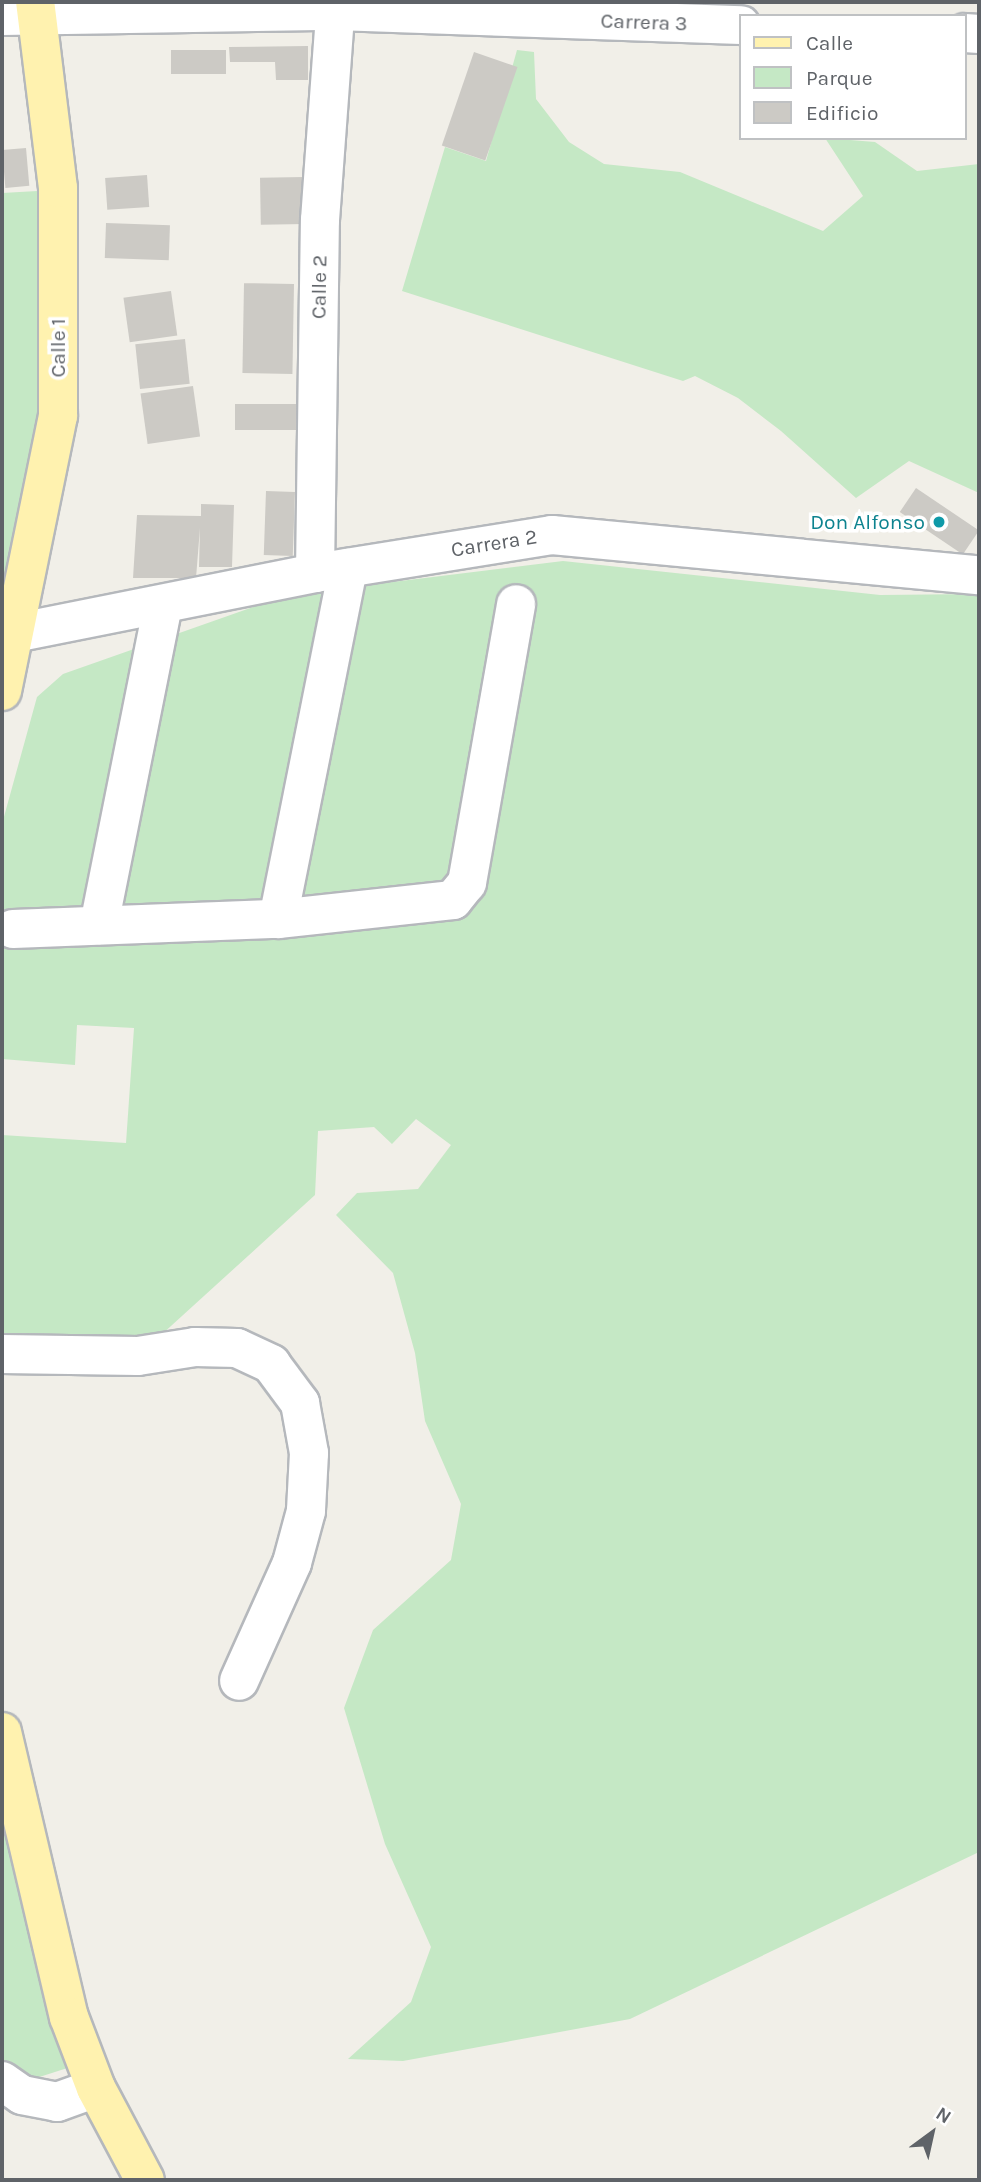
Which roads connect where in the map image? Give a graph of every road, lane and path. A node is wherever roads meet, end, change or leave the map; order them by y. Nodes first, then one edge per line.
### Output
1 (336, 7) edge
2 (25, 12) edge
3 (740, 25) edge
4 (332, 571) junction
5 (979, 575) edge
6 (516, 604) dead end
7 (163, 606) junction
8 (15, 633) junction
9 (2, 691) edge
10 (278, 919) junction
11 (99, 925) junction
12 (13, 929) dead end
13 (2, 1354) edge
14 (239, 1681) dead end
15 (2, 1732) edge
16 (2, 2081) edge
17 (96, 2088) junction
18 (145, 2180) edge

1 - 2 street, Carrera 3
1 - 3 street, Carrera 3
1 - 4 street, Calle 2
2 - 8 main road, Calle 1
4 - 5 street, Carrera 2
4 - 7 street, Carrera 2
4 - 10 street, Calle 2
6 - 10 street
7 - 8 street, Carrera 2
7 - 11 street
8 - 9 main road, Calle 1
10 - 11 street
11 - 12 street
13 - 14 street
15 - 17 main road
16 - 17 street
17 - 18 main road

